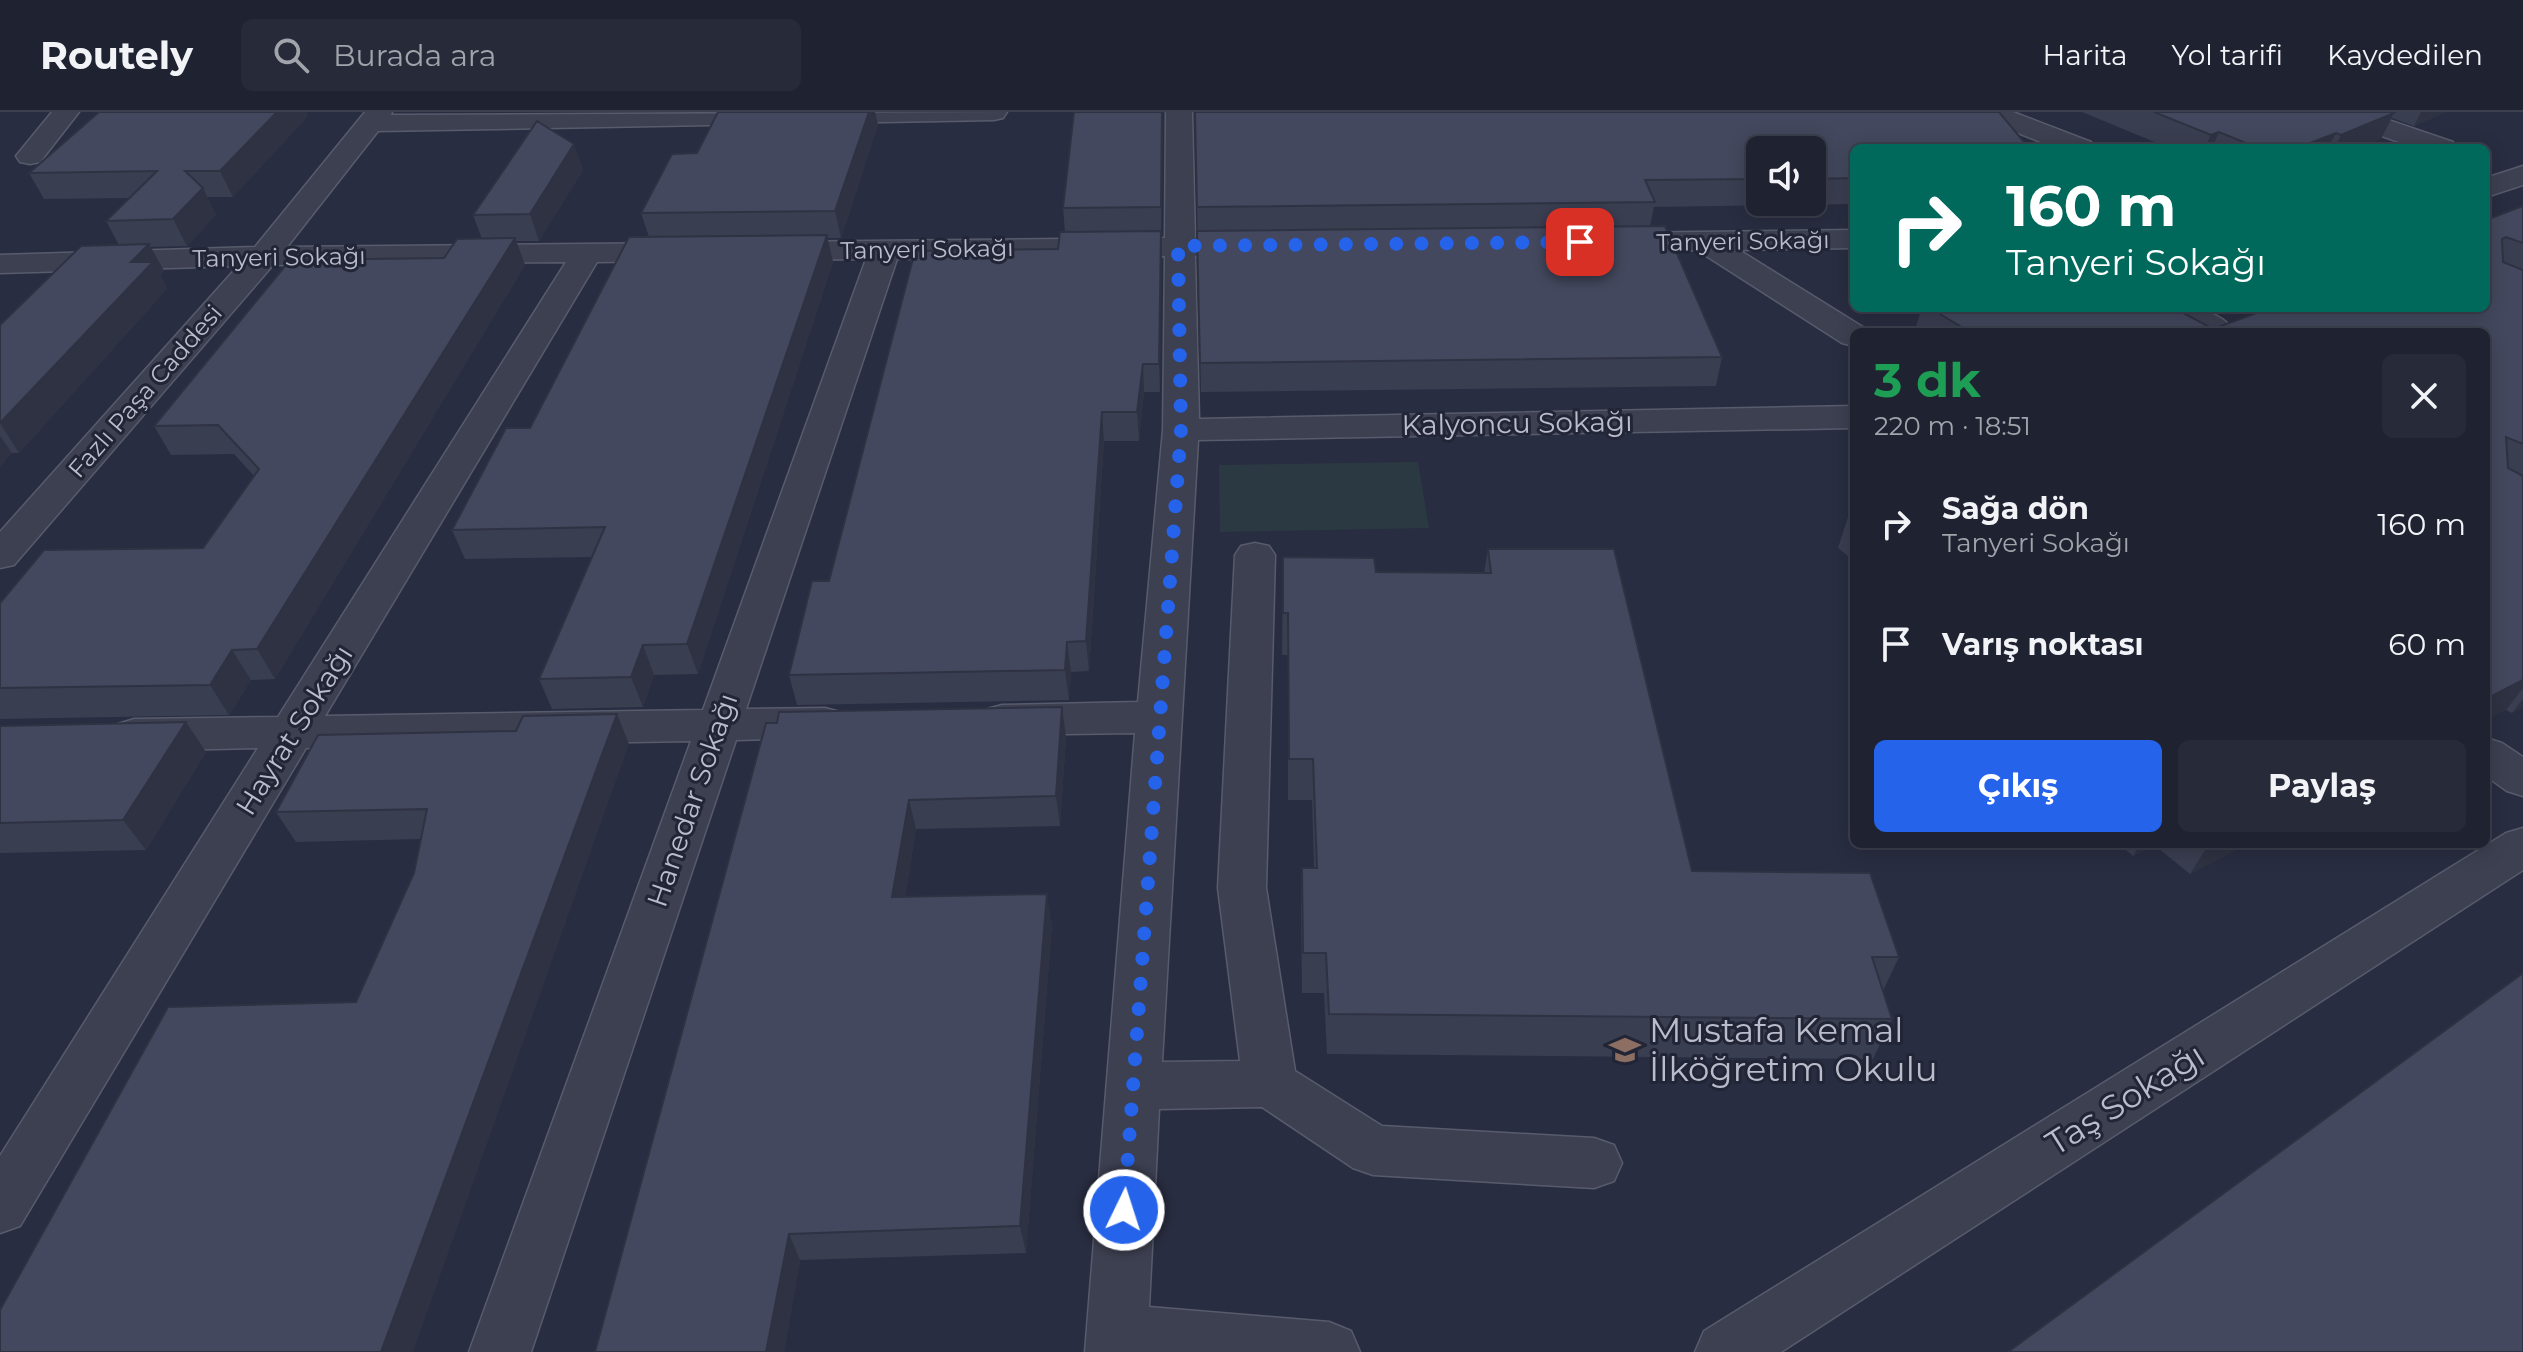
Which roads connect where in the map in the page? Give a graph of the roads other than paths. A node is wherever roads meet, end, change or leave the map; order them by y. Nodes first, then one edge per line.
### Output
1 (66, 112) edge
2 (994, 112) edge
3 (1179, 112) edge
4 (1989, 112) edge
5 (2339, 112) edge
6 (375, 117) edge
7 (2071, 144) edge
8 (2431, 144) edge
9 (30, 156) dead end
10 (2490, 164) edge
11 (2523, 175) edge
12 (2490, 187) edge
13 (1850, 239) edge
14 (1704, 241) junction
15 (1592, 242) edge
16 (1289, 245) edge
17 (1178, 246) junction
18 (885, 250) junction
19 (712, 251) edge
20 (744, 251) edge
21 (587, 253) junction
22 (264, 256) junction
23 (0, 264) edge
24 (2184, 312) edge
25 (2212, 328) edge
26 (1850, 333) edge
27 (1850, 417) edge
28 (1181, 430) junction
29 (1255, 555) dead end
30 (0, 556) edge
31 (1158, 717) junction
32 (969, 720) edge
33 (859, 722) edge
34 (718, 724) junction
35 (292, 732) junction
36 (92, 735) edge
37 (2490, 757) edge
38 (2523, 779) edge
39 (2517, 859) edge
40 (1270, 1084) junction
41 (1133, 1086) junction
42 (1594, 1163) dead end
43 (0, 1207) edge
44 (1116, 1343) edge
45 (500, 1352) edge
46 (1329, 1352) edge
47 (1726, 1352) edge

1 - 9 street
2 - 6 street
3 - 17 street
4 - 7 street
5 - 8 street
6 - 22 street, Fazlı Paşa Caddesi
10 - 11 street
11 - 12 street
13 - 14 street, Tanyeri Sokağı
14 - 15 street, Tanyeri Sokağı
14 - 26 street
16 - 17 street, Tanyeri Sokağı
17 - 18 street, Tanyeri Sokağı
17 - 28 street
18 - 20 street, Tanyeri Sokağı
18 - 34 street, Hanedar Sokağı
19 - 21 street, Tanyeri Sokağı
21 - 22 street, Tanyeri Sokağı
21 - 35 street, Hayrat Sokağı
22 - 23 street, Tanyeri Sokağı
22 - 30 street, Fazlı Paşa Caddesi
24 - 25 street
27 - 28 street, Kalyoncu Sokağı
28 - 31 street
29 - 40 street
31 - 32 street
31 - 41 street
33 - 34 street
34 - 35 street
34 - 45 street, Hanedar Sokağı
35 - 36 street
35 - 43 street, Hayrat Sokağı
37 - 38 street
39 - 47 street, Taş Sokağı
40 - 41 street
40 - 42 street
41 - 44 street
44 - 46 street

